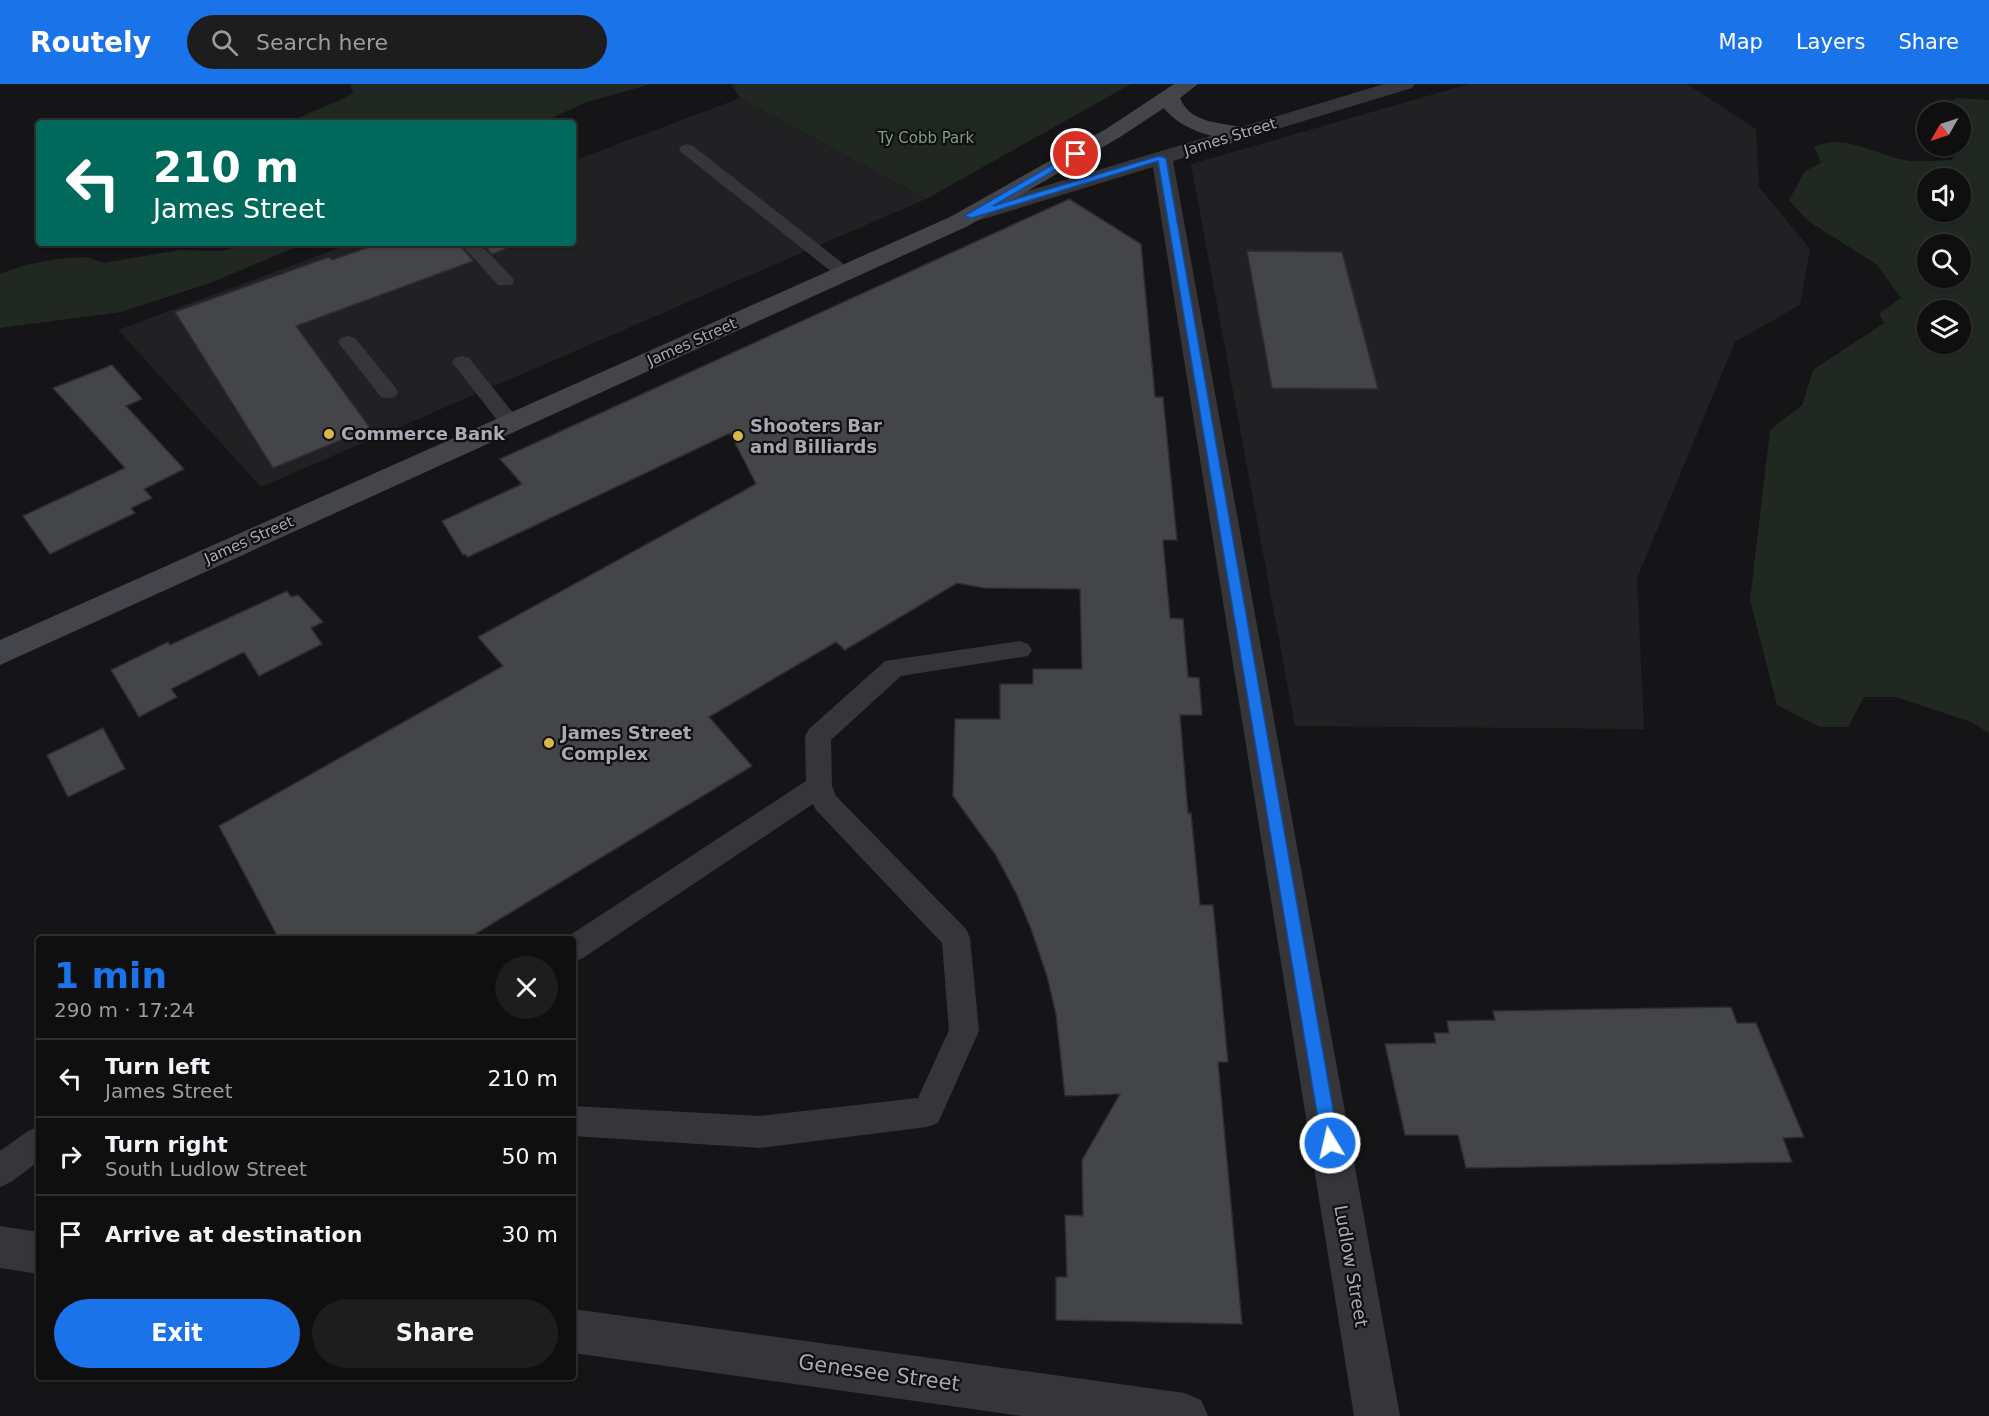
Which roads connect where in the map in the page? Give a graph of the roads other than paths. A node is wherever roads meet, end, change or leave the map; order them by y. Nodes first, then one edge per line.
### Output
1 (1188, 84) edge
2 (1402, 84) edge
3 (1169, 96) junction
4 (1243, 133) junction
5 (687, 149) dead end
6 (1162, 158) junction
7 (969, 216) junction
8 (472, 246) edge
9 (844, 273) junction
10 (505, 281) dead end
11 (348, 342) dead end
12 (462, 362) dead end
13 (388, 392) dead end
14 (511, 424) junction
15 (1020, 650) dead end
16 (0, 653) edge
17 (819, 786) junction
18 (576, 947) edge
19 (576, 1121) edge
20 (36, 1144) edge
21 (0, 1171) edge
22 (0, 1247) edge
23 (36, 1253) edge
24 (576, 1331) edge
25 (1185, 1416) edge
26 (1377, 1416) edge

1 - 3 main road
2 - 4 street, James Street
3 - 4 main road
3 - 7 main road
4 - 6 street, James Street
5 - 9 lane
6 - 7 street, James Street
6 - 26 street, Ludlow Street
7 - 9 main road, James Street
8 - 10 lane
9 - 14 main road, James Street
11 - 13 lane
12 - 14 lane
14 - 16 main road, James Street
15 - 17 lane
17 - 18 lane
17 - 19 lane
20 - 21 lane
22 - 23 street
24 - 25 street, Genesee Street

